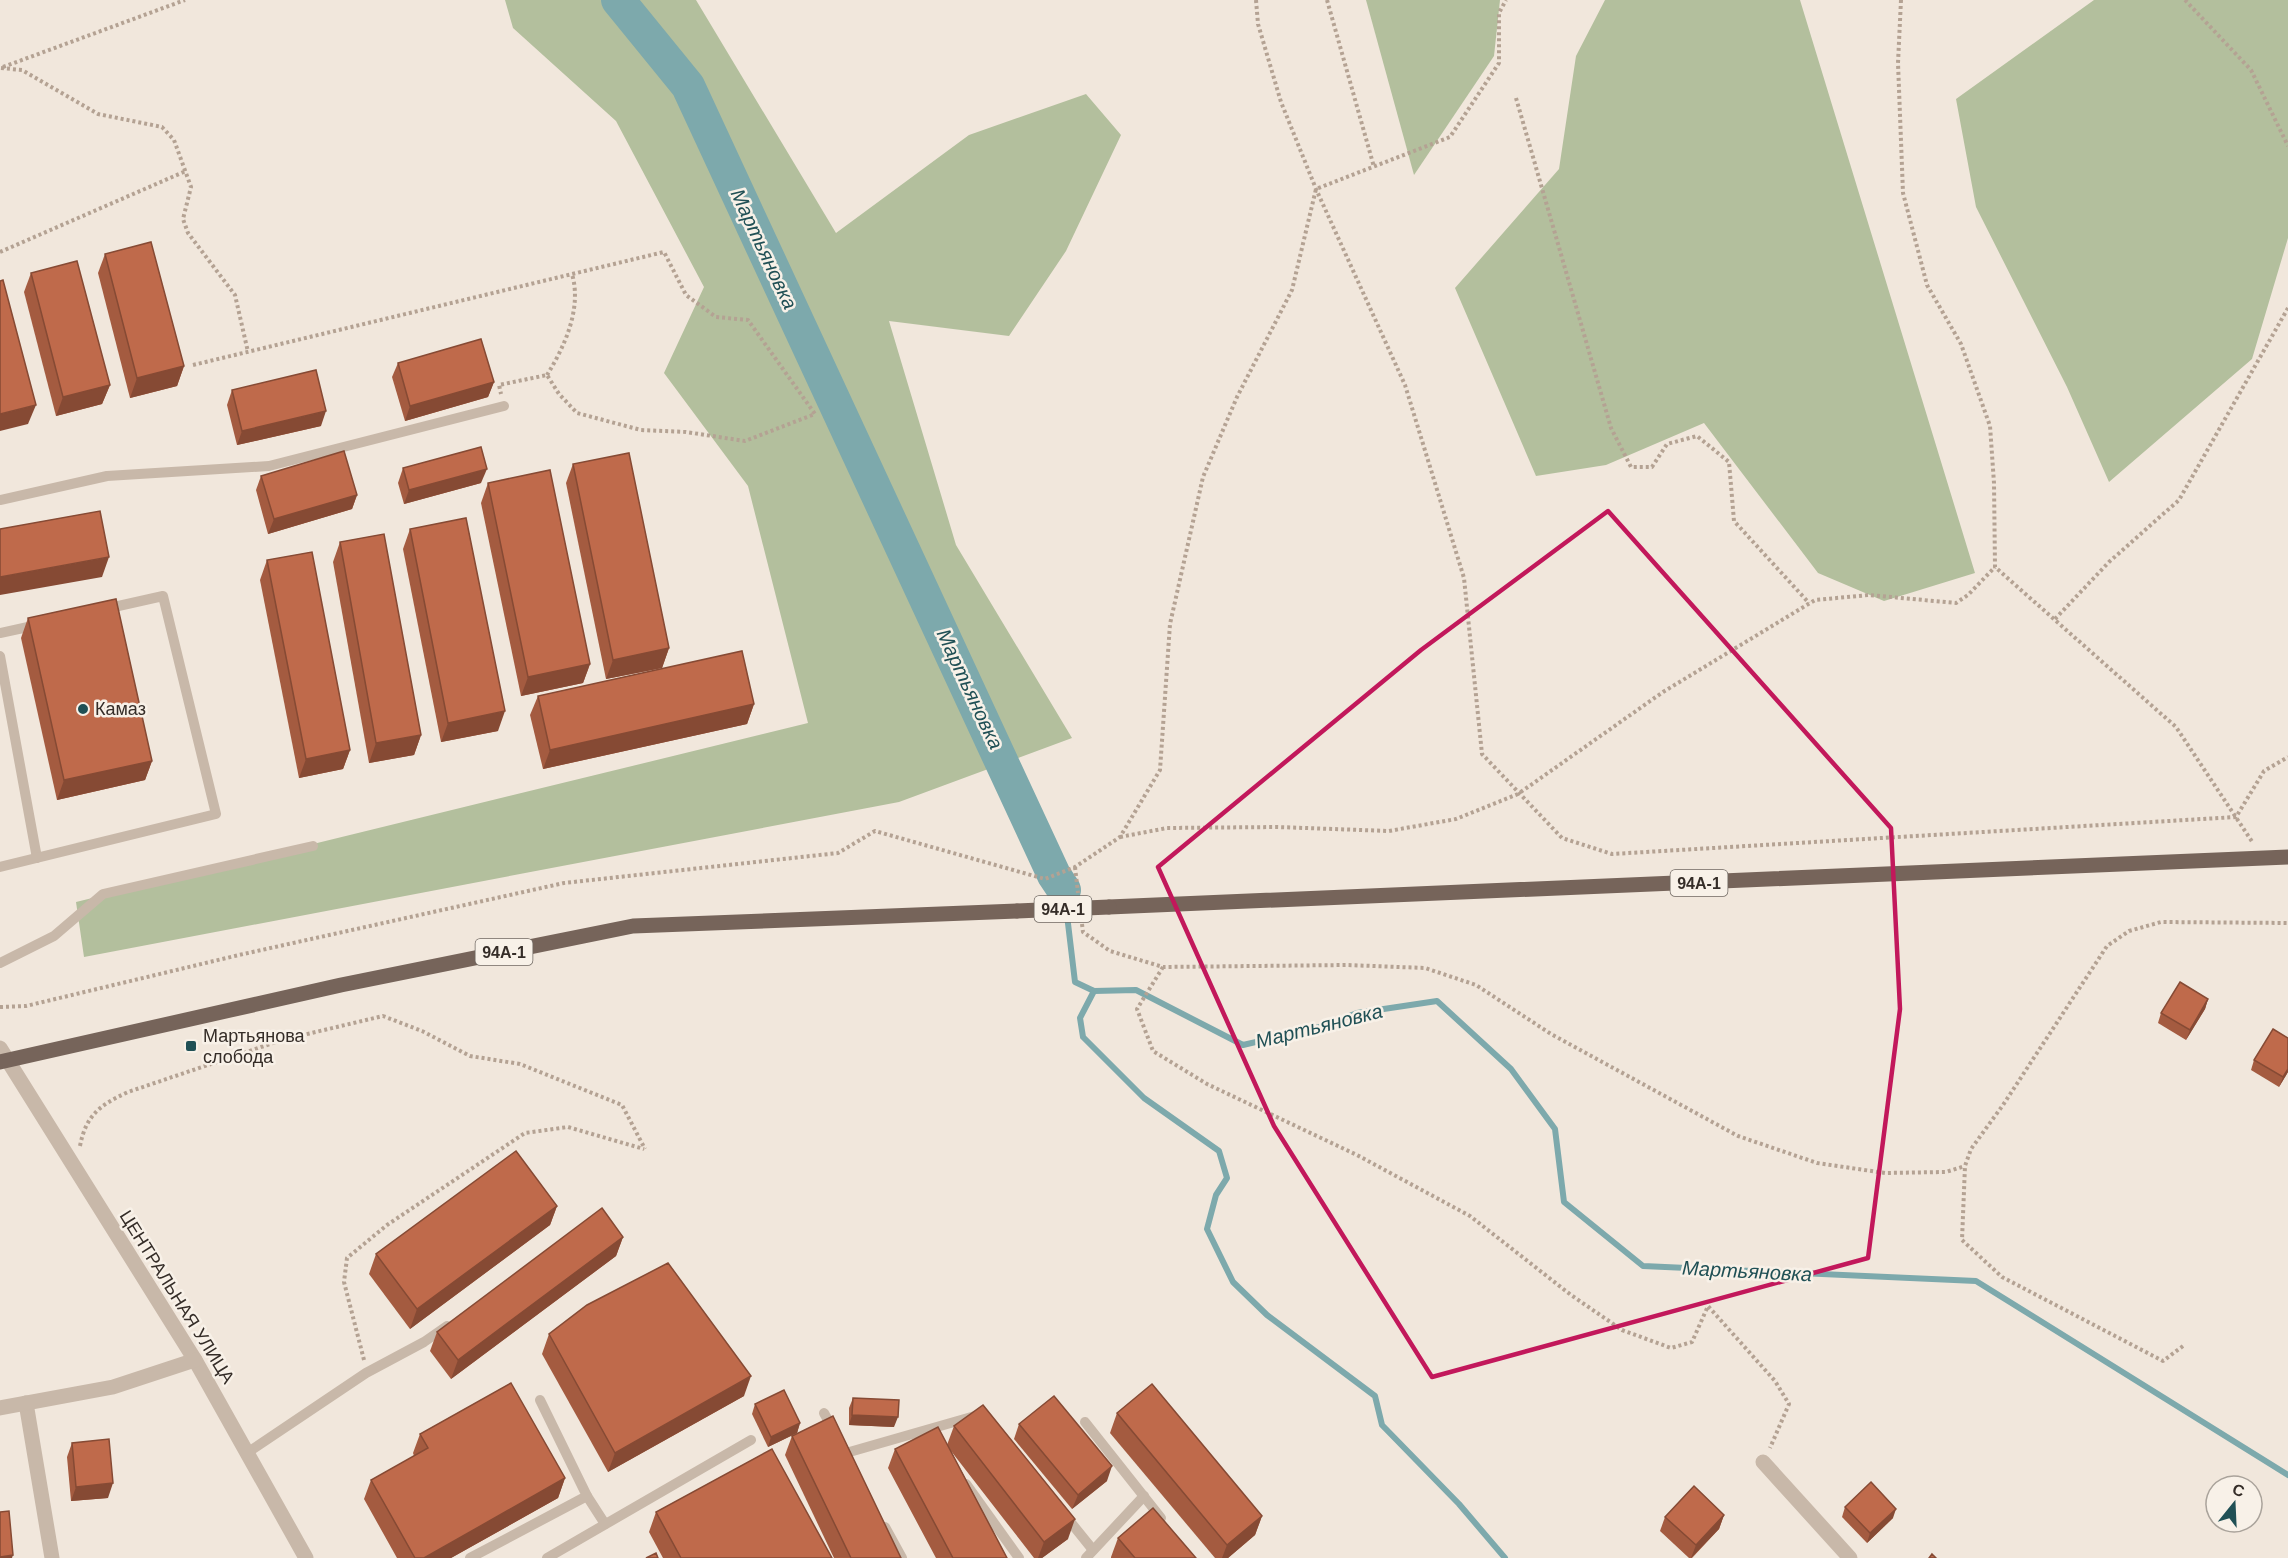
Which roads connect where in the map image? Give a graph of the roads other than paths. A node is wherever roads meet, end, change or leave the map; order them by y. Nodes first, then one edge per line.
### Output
1 (504, 406) road end
2 (0, 500) edge
3 (93, 612) edge
4 (47, 623) edge
5 (0, 633) edge
6 (0, 656) edge
7 (313, 846) dead end
8 (2288, 857) edge
9 (37, 858) junction
10 (2288, 863) edge
11 (0, 867) edge
12 (0, 963) edge
13 (2, 1056) edge
14 (453, 1322) edge
15 (195, 1360) junction
16 (540, 1400) dead end
17 (26, 1403) junction
18 (0, 1408) edge
19 (824, 1413) dead end
20 (1085, 1422) dead end
21 (989, 1423) edge
22 (751, 1440) dead end
23 (247, 1453) junction
24 (846, 1453) junction
25 (1763, 1462) road end
26 (851, 1464) edge
27 (960, 1476) edge
28 (586, 1496) junction
29 (1144, 1496) junction
30 (1056, 1505) edge
31 (880, 1516) edge
32 (605, 1524) junction
33 (1172, 1532) edge
34 (1089, 1554) edge
35 (52, 1558) edge
36 (306, 1558) edge
37 (470, 1558) edge
38 (547, 1558) edge
39 (902, 1558) edge
40 (1019, 1558) edge
41 (1850, 1558) edge

1 - 2 lane
3 - 9 lane
4 - 5 lane
6 - 9 lane
7 - 12 lane
8 - 10 street
8 - 13 main road, 94А-1, bridge
9 - 11 lane
13 - 15 street, ЦЕНТРАЛЬНАЯ УЛИЦА
14 - 23 lane
15 - 17 street
15 - 23 street, ЦЕНТРАЛЬНАЯ УЛИЦА
16 - 28 lane
17 - 18 street
17 - 35 street
19 - 24 lane
20 - 29 lane
21 - 24 lane
22 - 32 lane
23 - 36 street, ЦЕНТРАЛЬНАЯ УЛИЦА
24 - 26 lane
25 - 41 street
27 - 40 lane
28 - 32 lane
28 - 37 lane
29 - 33 lane
29 - 34 lane
30 - 34 lane
31 - 39 lane
32 - 38 lane

